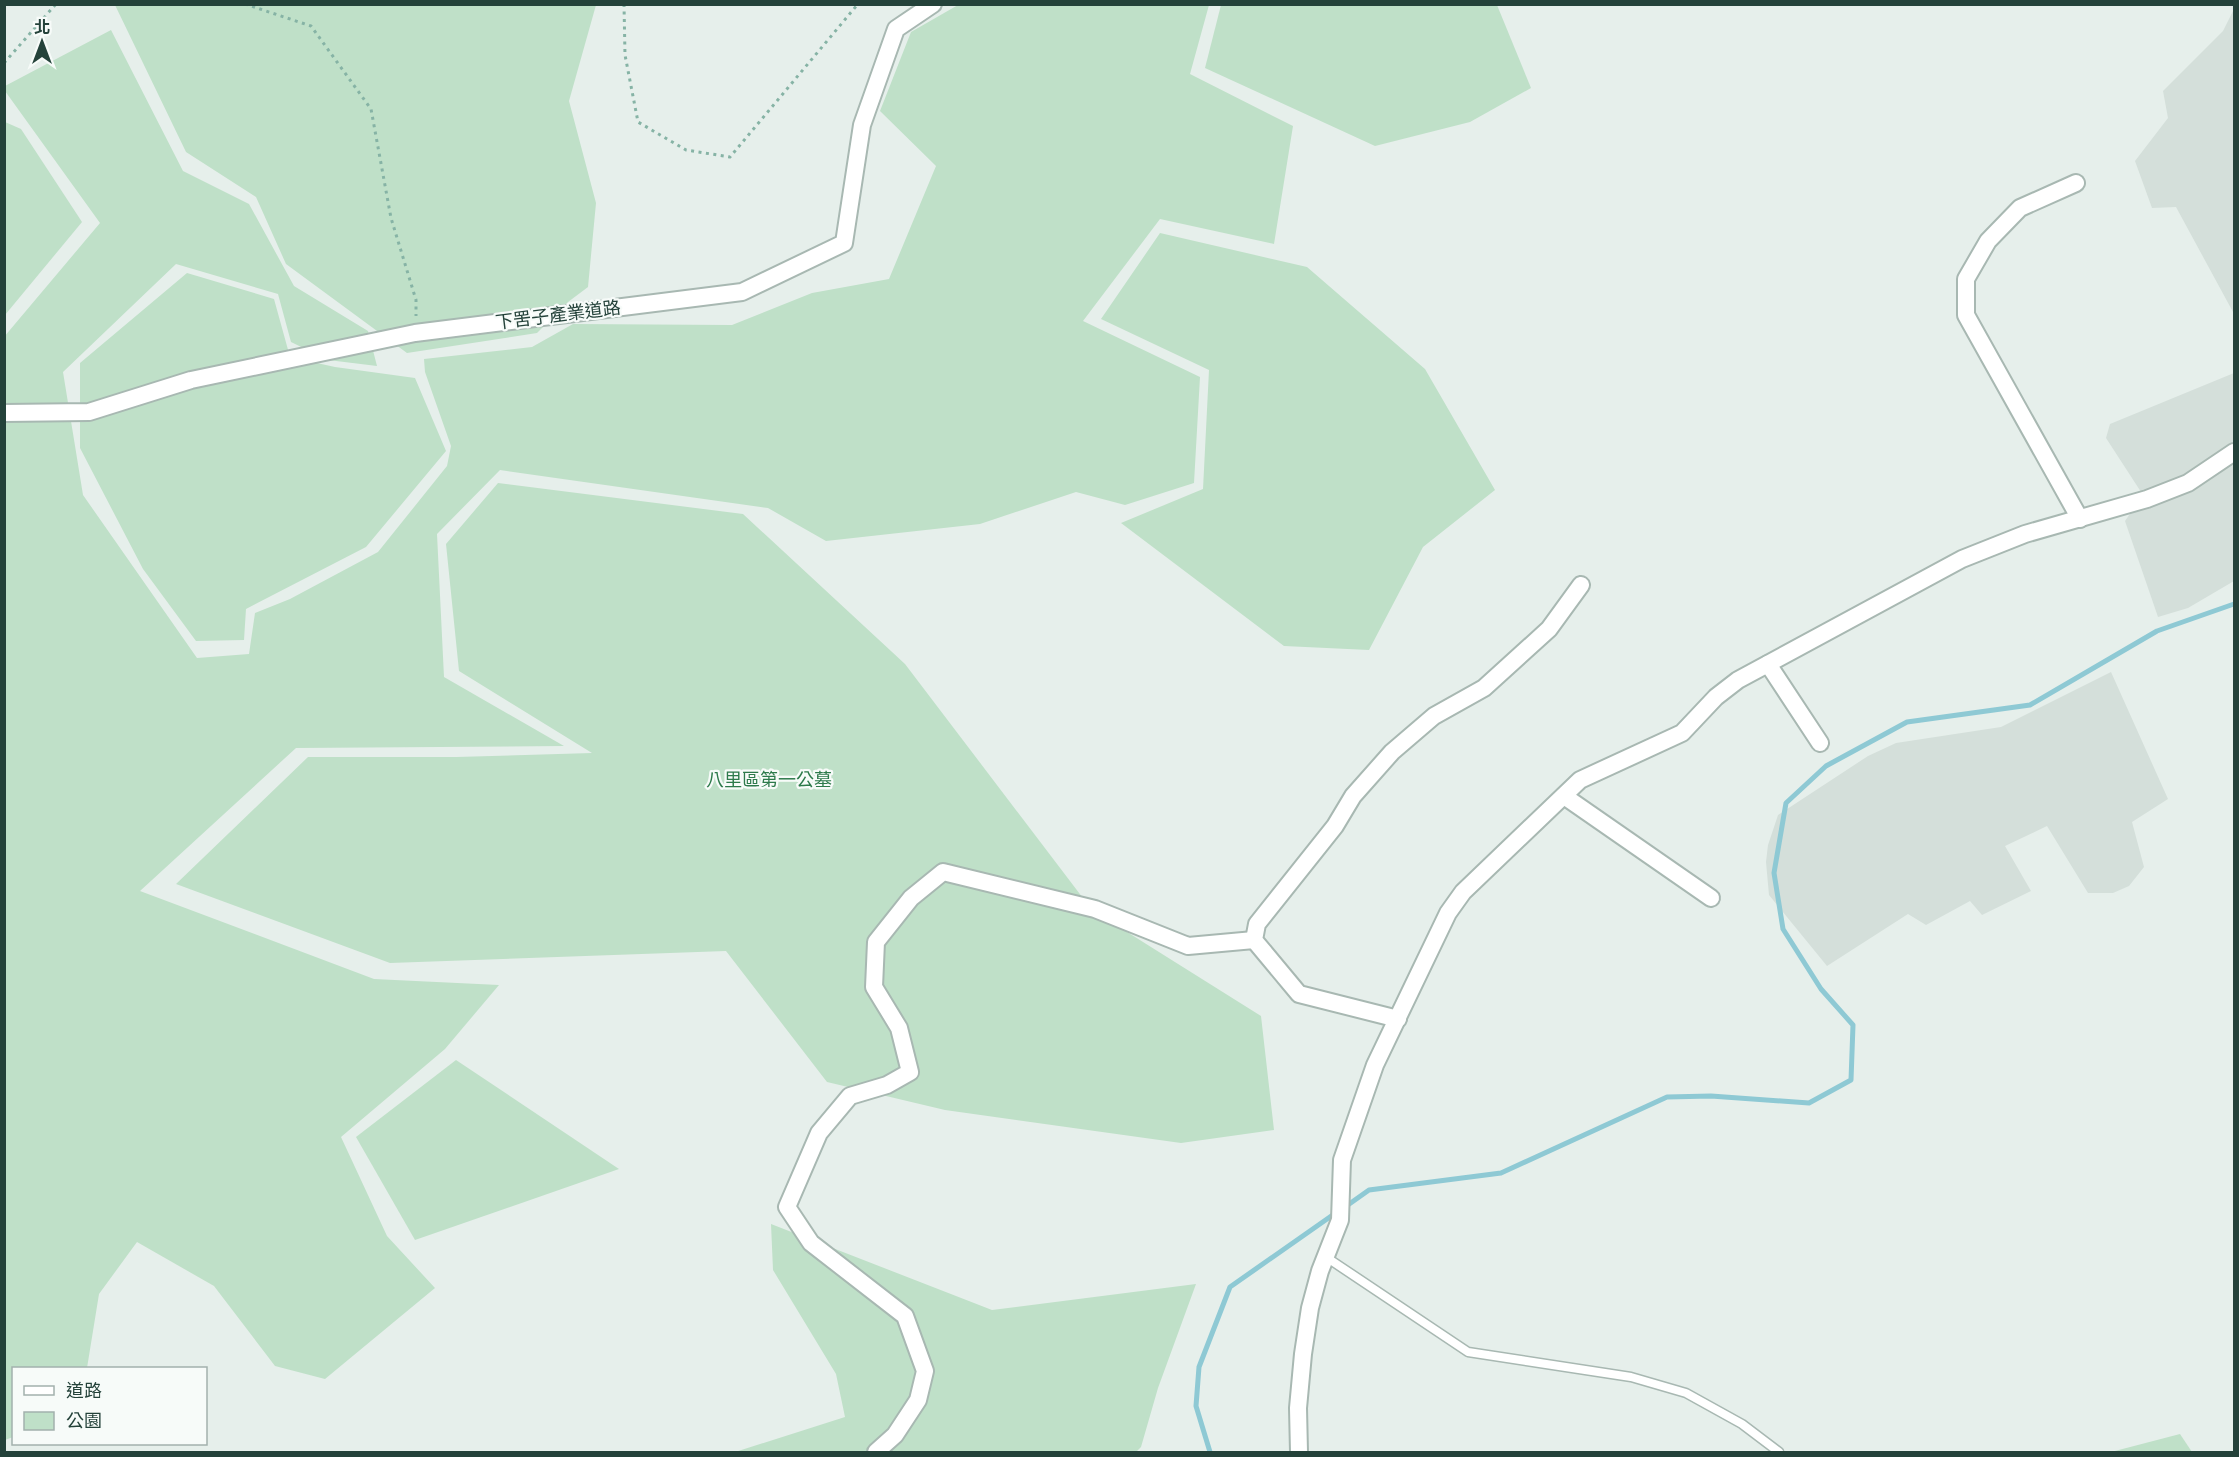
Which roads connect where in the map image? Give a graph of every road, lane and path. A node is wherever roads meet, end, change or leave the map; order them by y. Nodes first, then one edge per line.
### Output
1 (47, 4) edge
2 (56, 4) edge
3 (245, 4) edge
4 (624, 4) edge
5 (858, 4) edge
6 (933, 4) edge
7 (49, 10) junction
8 (4, 63) edge
9 (2076, 183) dead end
10 (415, 333) junction
11 (4, 413) edge
12 (2235, 452) edge
13 (2080, 519) junction
14 (1581, 585) dead end
15 (1768, 664) junction
16 (1820, 743) dead end
17 (1564, 796) junction
18 (1711, 898) dead end
19 (1254, 940) junction
20 (1398, 1019) junction
21 (1326, 1257) junction
22 (876, 1452) edge
23 (1299, 1452) edge
24 (1779, 1452) edge

1 - 7 path
2 - 7 path
3 - 10 path
4 - 5 path
6 - 10 street, 下罟子產業道路
7 - 8 path
9 - 13 street
10 - 11 street, 下罟子產業道路
12 - 13 street
13 - 15 street
14 - 19 street
15 - 16 street
15 - 17 street
17 - 18 street
17 - 20 street
19 - 20 street
19 - 22 street
20 - 21 street
21 - 23 street
21 - 24 lane

